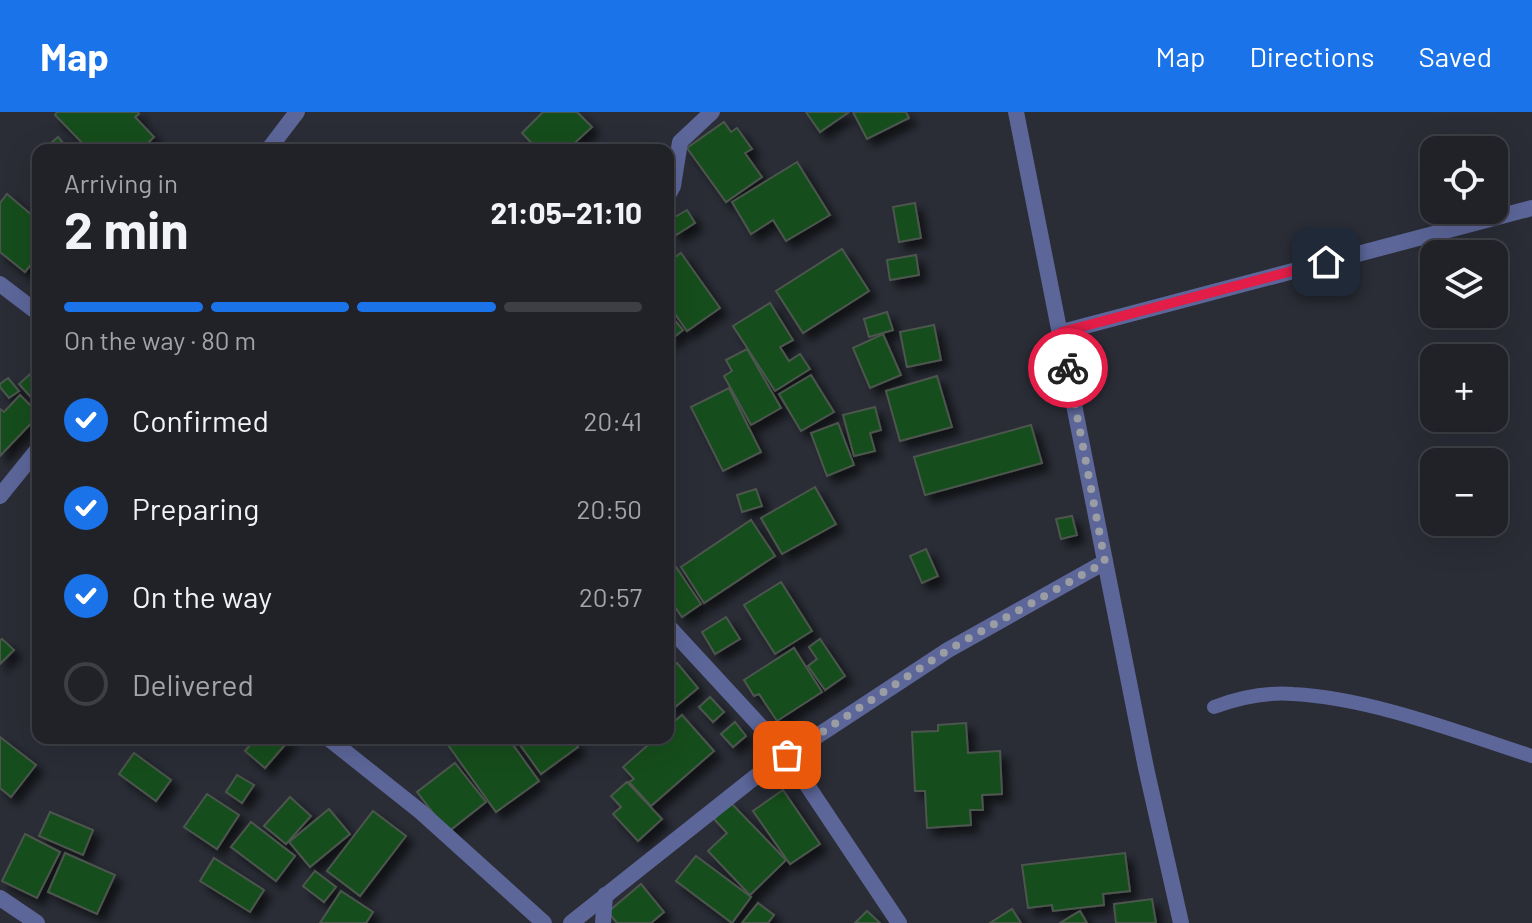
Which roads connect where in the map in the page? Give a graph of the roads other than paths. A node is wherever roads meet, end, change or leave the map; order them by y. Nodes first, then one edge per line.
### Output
1 (297, 112) edge
2 (712, 112) edge
3 (1016, 112) edge
4 (273, 144) edge
5 (674, 180) edge
6 (1532, 208) edge
7 (0, 284) edge
8 (32, 308) edge
9 (1062, 332) junction
10 (32, 456) edge
11 (0, 496) edge
12 (1105, 562) junction
13 (674, 633) edge
14 (1214, 707) dead end
15 (336, 744) edge
16 (787, 755) junction
17 (1532, 756) edge
18 (605, 895) junction
19 (0, 898) edge
20 (37, 923) edge
21 (544, 923) edge
22 (571, 923) edge
23 (603, 923) edge
24 (899, 923) edge
25 (1181, 923) edge

1 - 4 street
2 - 5 street
3 - 9 street
6 - 9 street
7 - 8 street
9 - 12 street
10 - 11 street
12 - 16 street
12 - 25 street
13 - 16 street
14 - 17 lane
15 - 21 street
16 - 18 street
16 - 24 street
18 - 22 street
18 - 23 street
19 - 20 street

